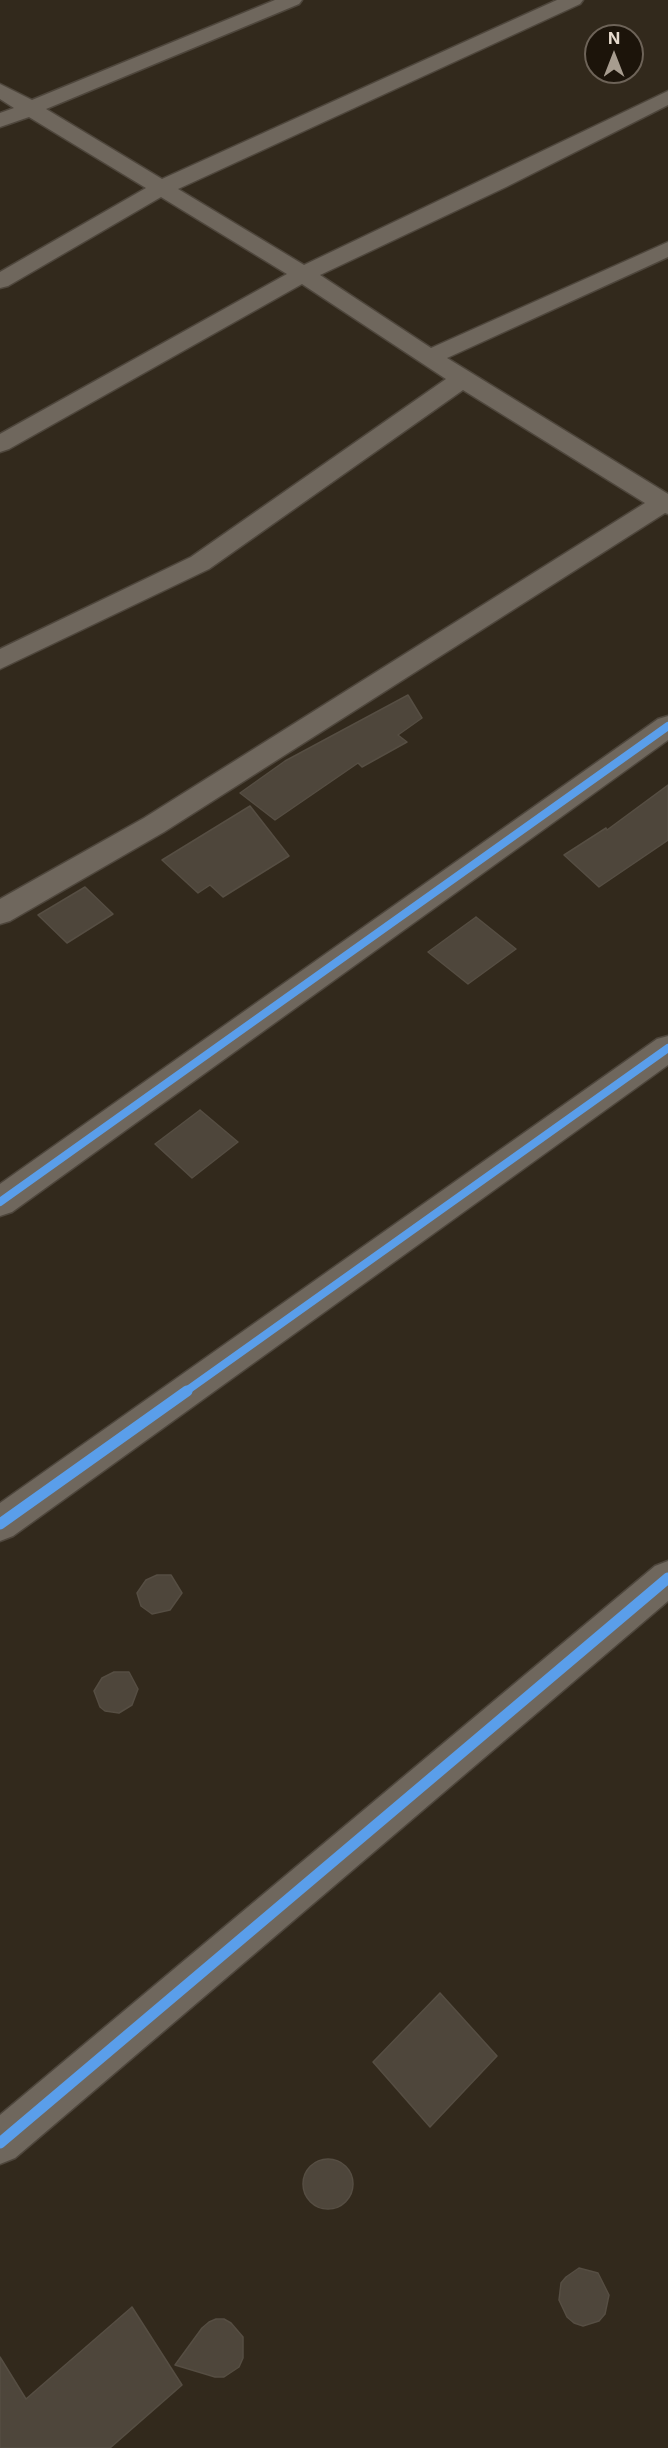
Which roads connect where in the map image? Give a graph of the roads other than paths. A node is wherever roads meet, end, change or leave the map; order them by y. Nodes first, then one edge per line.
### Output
1 (292, 0) edge
2 (573, 0) edge
3 (0, 90) edge
4 (668, 97) edge
5 (30, 109) junction
6 (0, 122) edge
7 (161, 188) junction
8 (668, 249) edge
9 (303, 274) junction
10 (0, 281) edge
11 (430, 357) junction
12 (462, 379) junction
13 (0, 444) edge
14 (666, 504) edge
15 (0, 660) edge
16 (668, 726) edge
17 (0, 912) edge
18 (668, 1048) edge
19 (0, 1202) edge
20 (0, 1524) edge
21 (668, 1578) edge
22 (0, 2143) edge

1 - 5 street
2 - 7 street
3 - 5 street
4 - 9 street
5 - 6 street
5 - 7 street
7 - 9 street
7 - 10 street
8 - 11 street
9 - 11 street
9 - 13 street
11 - 12 street
12 - 14 street
12 - 15 street
14 - 17 street
16 - 19 street
18 - 20 street
21 - 22 street

